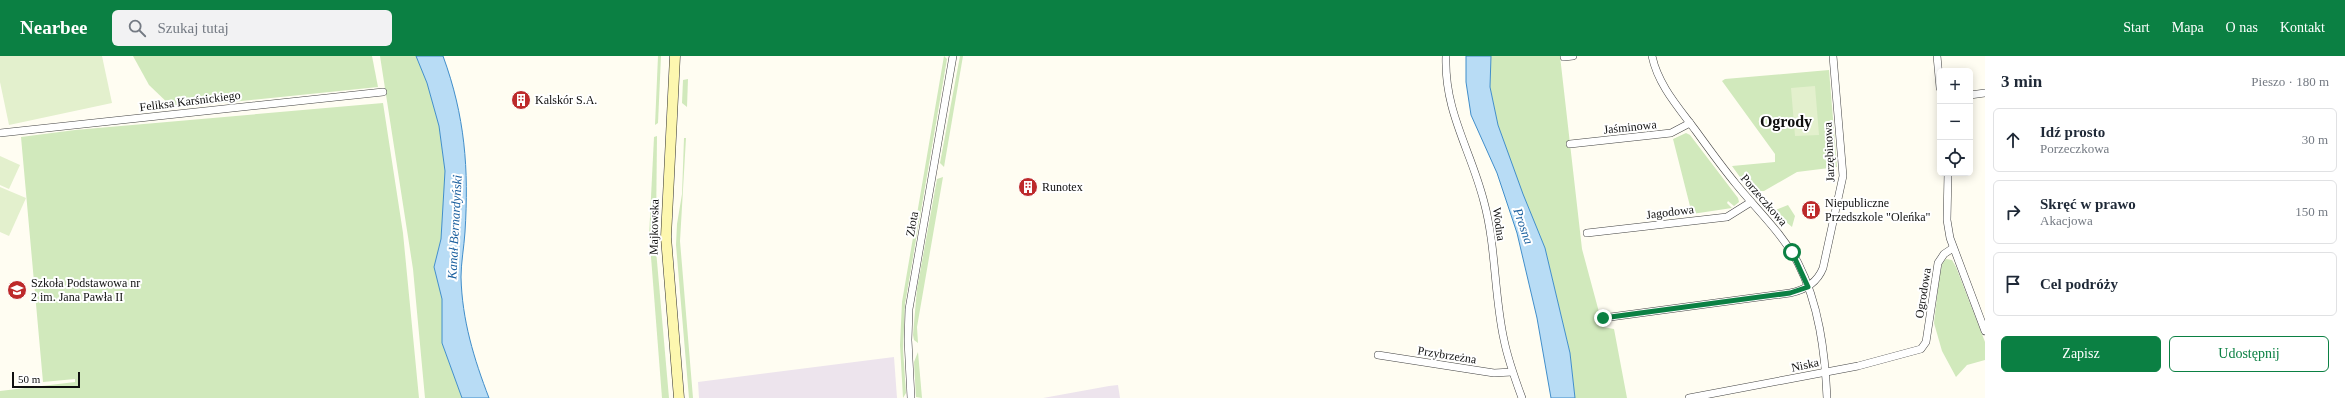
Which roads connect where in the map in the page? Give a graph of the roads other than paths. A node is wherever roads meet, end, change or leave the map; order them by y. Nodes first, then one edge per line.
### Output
1 (675, 56) edge
2 (953, 56) edge
3 (1446, 56) edge
4 (1573, 56) edge
5 (1652, 56) edge
6 (1833, 56) edge
7 (1937, 56) edge
8 (1564, 57) edge
9 (1938, 68) edge
10 (383, 92) dead end
11 (1985, 93) edge
12 (1973, 95) edge
13 (1690, 123) junction
14 (0, 133) edge
15 (1570, 144) dead end
16 (1948, 176) edge
17 (1751, 202) junction
18 (1587, 233) dead end
19 (1953, 248) junction
20 (1808, 287) junction
21 (1603, 318) dead end
22 (1985, 331) edge
23 (1924, 347) joint
24 (1378, 355) dead end
25 (1826, 371) junction
26 (1512, 372) junction
27 (679, 398) edge
28 (911, 398) edge
29 (1522, 398) edge
30 (1689, 398) edge
31 (1827, 398) edge

1 - 27 main road, Majkowska
2 - 28 street, Złota
3 - 26 street, Wodna
4 - 8 street
5 - 13 street, Porzeczkowa
6 - 20 street, Jarzębinowa
7 - 9 street
10 - 14 street, Feliksa Karśnickiego
11 - 12 street
13 - 15 street, Jaśminowa
13 - 17 street, Porzeczkowa
16 - 19 street
17 - 18 street, Jagodowa
17 - 20 street, Porzeczkowa
19 - 22 street
19 - 23 street, Ogrodowa
20 - 21 street
20 - 25 street, Porzeczkowa
23 - 25 street, Niska
24 - 26 street, Przybrzeżna
25 - 30 street, Niska
25 - 31 street, Porzeczkowa
26 - 29 street, Wodna

